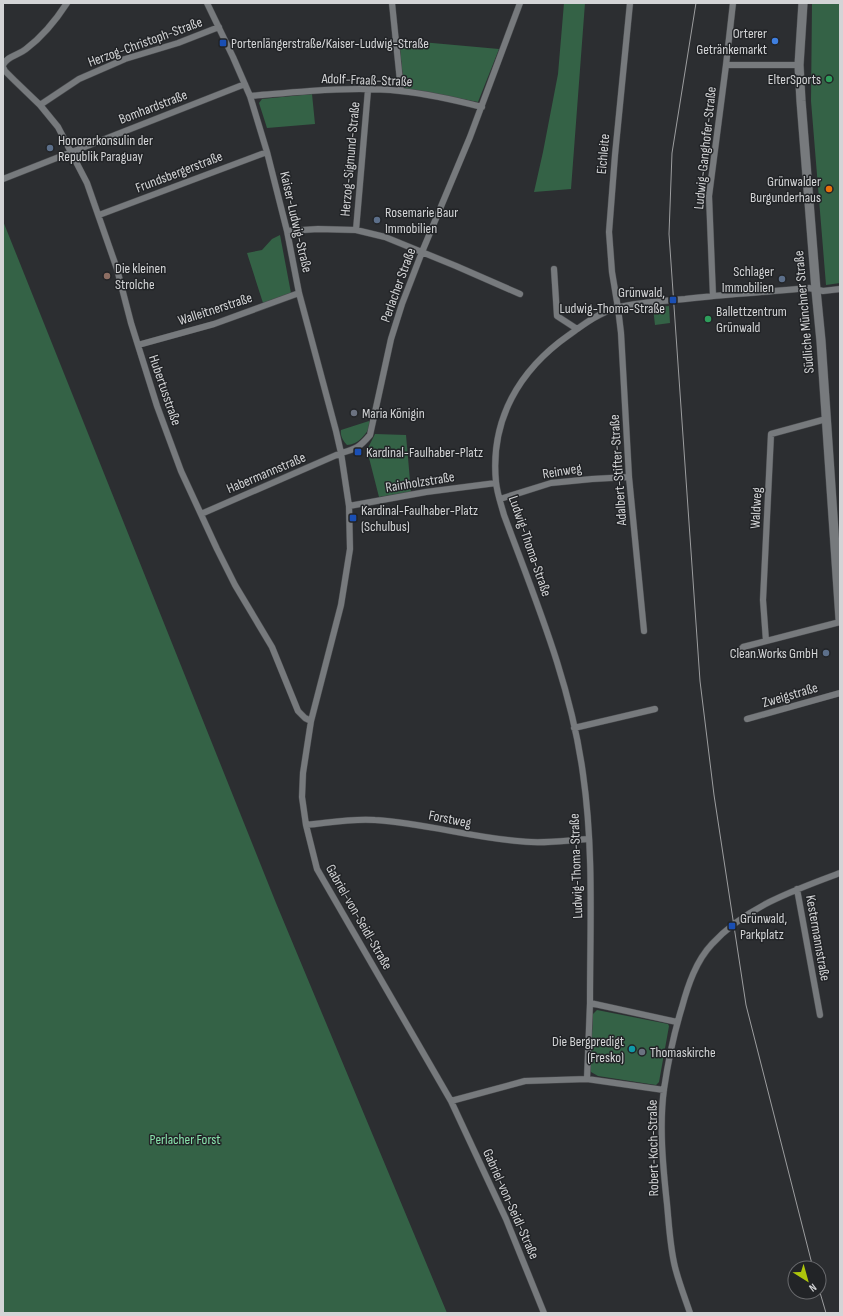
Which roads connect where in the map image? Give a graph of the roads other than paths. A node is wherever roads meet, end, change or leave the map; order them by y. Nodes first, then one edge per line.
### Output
1 (67, 3) edge
2 (207, 3) edge
3 (392, 3) edge
4 (520, 3) edge
5 (630, 3) edge
6 (733, 3) edge
7 (803, 3) edge
8 (219, 27) junction
9 (726, 65) junction
10 (799, 65) junction
11 (3, 66) edge
12 (245, 84) junction
13 (368, 90) junction
14 (401, 91) junction
15 (250, 96) junction
16 (40, 105) junction
17 (482, 107) junction
18 (71, 152) junction
19 (267, 152) junction
20 (3, 179) edge
21 (100, 216) junction
22 (356, 230) junction
23 (287, 231) junction
24 (422, 252) junction
25 (554, 269) dead end
26 (840, 289) edge
27 (816, 290) junction
28 (299, 293) junction
29 (520, 294) dead end
30 (714, 296) junction
31 (618, 308) junction
32 (577, 329) junction
33 (138, 345) junction
34 (826, 419) junction
35 (341, 453) junction
36 (629, 477) junction
37 (496, 482) junction
38 (500, 499) junction
39 (349, 506) junction
40 (200, 514) junction
41 (839, 601) edge
42 (840, 620) edge
43 (644, 631) dead end
44 (766, 641) junction
45 (739, 652) dead end
46 (840, 693) edge
47 (656, 709) dead end
48 (747, 719) dead end
49 (312, 722) junction
50 (574, 728) junction
51 (306, 825) junction
52 (589, 839) junction
53 (840, 873) edge
54 (797, 889) junction
55 (590, 1003) junction
56 (820, 1015) dead end
57 (678, 1022) junction
58 (587, 1079) junction
59 (664, 1090) junction
60 (451, 1101) junction
61 (544, 1313) edge
62 (690, 1313) edge

1 - 11 street, Hubertusstraße
2 - 8 street, Kaiser-Ludwig-Straße
3 - 14 street
4 - 17 street, Perlacher Straße
5 - 31 street, Eichleite
6 - 9 street, Ludwig-Ganghofer-Straße
7 - 10 main road, Südliche Münchner Straße
8 - 12 street, Kaiser-Ludwig-Straße
8 - 16 street, Herzog-Christoph-Straße
9 - 10 street
9 - 30 street, Ludwig-Ganghofer-Straße
10 - 27 main road, Südliche Münchner Straße
11 - 16 street, Hubertusstraße
12 - 15 street, Kaiser-Ludwig-Straße
12 - 18 street, Bomhardstraße
13 - 14 street, Adolf-Fraaß-Straße
13 - 15 street, Adolf-Fraaß-Straße
13 - 22 street, Herzog-Sigmund-Straße
14 - 17 street, Adolf-Fraaß-Straße
15 - 19 street, Kaiser-Ludwig-Straße
16 - 18 street, Hubertusstraße
17 - 24 street, Perlacher Straße
18 - 20 street, Bomhardstraße
18 - 21 street, Hubertusstraße
19 - 21 street, Frundsbergerstraße
19 - 23 street, Kaiser-Ludwig-Straße
21 - 33 street, Hubertusstraße
22 - 23 street
22 - 24 street
23 - 28 street, Kaiser-Ludwig-Straße
24 - 29 street
24 - 35 street, Perlacher Straße
25 - 32 street
26 - 27 street, Ludwig-Thoma-Straße
27 - 30 street, Ludwig-Thoma-Straße
27 - 34 main road, Südliche Münchner Straße
28 - 33 street, Walleitnerstraße
28 - 35 street, Kaiser-Ludwig-Straße
30 - 31 street, Ludwig-Thoma-Straße
31 - 32 street, Ludwig-Thoma-Straße
31 - 36 street, Adalbert-Stifter-Straße
32 - 37 street, Ludwig-Thoma-Straße
33 - 40 street, Hubertusstraße
34 - 41 main road, Südliche Münchner Straße
34 - 44 street, Waldweg
35 - 39 street, Gabriel-von-Seidl-Straße
35 - 40 street, Habermannstraße
36 - 38 street, Reinweg
36 - 43 street, Adalbert-Stifter-Straße
37 - 38 street, Ludwig-Thoma-Straße
37 - 39 street, Rainholzstraße
38 - 50 street, Ludwig-Thoma-Straße
39 - 49 street, Gabriel-von-Seidl-Straße
40 - 49 street, Hubertusstraße
41 - 42 main road, Südliche Münchner Straße
42 - 44 street
44 - 45 street
46 - 48 street, Zweigstraße
47 - 50 street
49 - 51 street, Gabriel-von-Seidl-Straße
50 - 52 street, Ludwig-Thoma-Straße
51 - 52 street, Forstweg
51 - 60 street, Gabriel-von-Seidl-Straße
52 - 55 street, Ludwig-Thoma-Straße
53 - 54 street, Robert-Koch-Straße
54 - 56 street, Kestermannstraße
54 - 57 street, Robert-Koch-Straße
55 - 57 street
55 - 58 street, Ludwig-Thoma-Straße
57 - 59 street, Robert-Koch-Straße
58 - 59 street
58 - 60 street
59 - 62 street, Robert-Koch-Straße
60 - 61 street, Gabriel-von-Seidl-Straße

